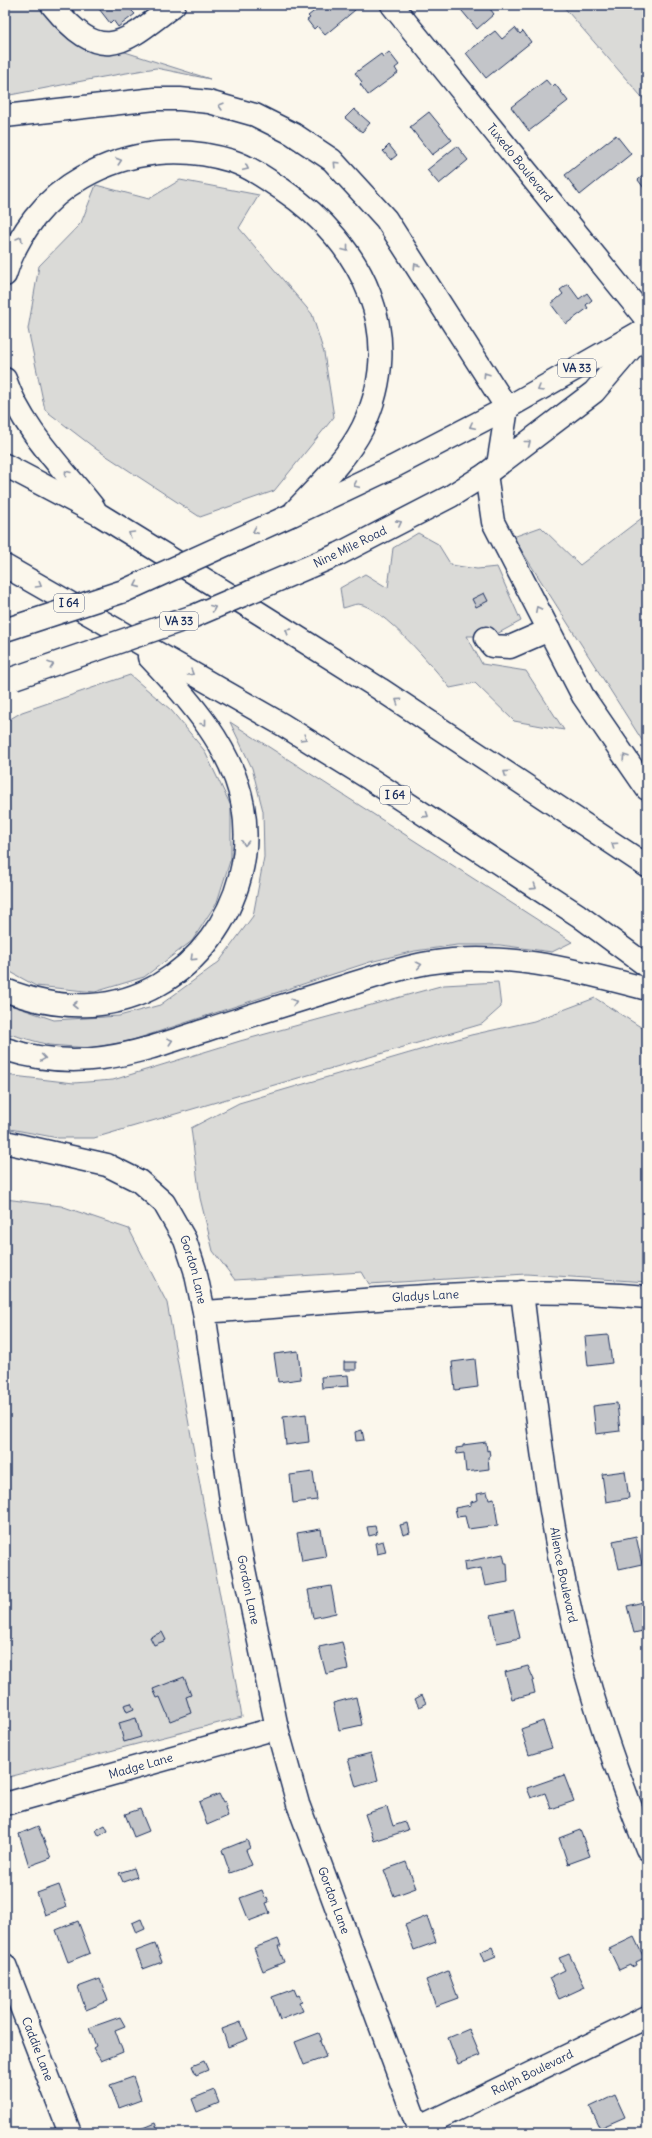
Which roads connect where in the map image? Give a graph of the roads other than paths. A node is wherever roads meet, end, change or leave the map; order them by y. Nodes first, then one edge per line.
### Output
1 (52, 5) edge
2 (174, 5) edge
3 (392, 5) edge
4 (5, 116) edge
5 (5, 275) edge
6 (647, 320) edge
7 (647, 329) edge
8 (5, 379) edge
9 (507, 408) junction
10 (5, 465) edge
11 (492, 470) junction
12 (100, 515) junction
13 (291, 515) junction
14 (5, 566) edge
15 (5, 630) edge
16 (549, 630) junction
17 (486, 638) dead end
18 (133, 640) junction
19 (8, 681) edge
20 (647, 790) edge
21 (647, 866) edge
22 (647, 966) edge
23 (647, 989) edge
24 (5, 990) edge
25 (5, 1049) edge
26 (5, 1142) edge
27 (522, 1292) junction
28 (647, 1297) edge
29 (204, 1312) junction
30 (277, 1728) junction
31 (5, 1804) edge
32 (647, 1849) edge
33 (5, 1965) edge
34 (647, 2017) edge
35 (419, 2131) edge
36 (70, 2133) edge

1 - 2 main road
3 - 6 main road, Tuxedo Boulevard
9 -> 4 main road
5 -> 13 main road
7 -> 9 main road, Nine Mile Road / VA 33
11 -> 7 main road, Nine Mile Road / VA 33
12 -> 8 main road
9 - 11 main road
9 -> 13 main road, Nine Mile Road / VA 33
10 - 12 main road
16 -> 11 main road
19 -> 11 main road, Nine Mile Road / VA 33, bridge
21 -> 12 main road
13 -> 15 main road, Nine Mile Road / VA 33, bridge
14 -> 18 main road, I 64
16 - 17 main road
20 -> 16 main road
18 -> 22 main road, I 64
18 -> 24 main road
25 -> 23 main road
26 - 29 main road, Gordon Lane
27 - 28 main road, Gladys Lane
27 - 29 main road, Gladys Lane
27 - 32 main road, Allence Boulevard
29 - 30 main road, Gordon Lane
30 - 31 main road, Madge Lane
30 - 35 main road, Gordon Lane
33 - 36 main road, Caddie Lane
34 - 35 main road, Ralph Boulevard

